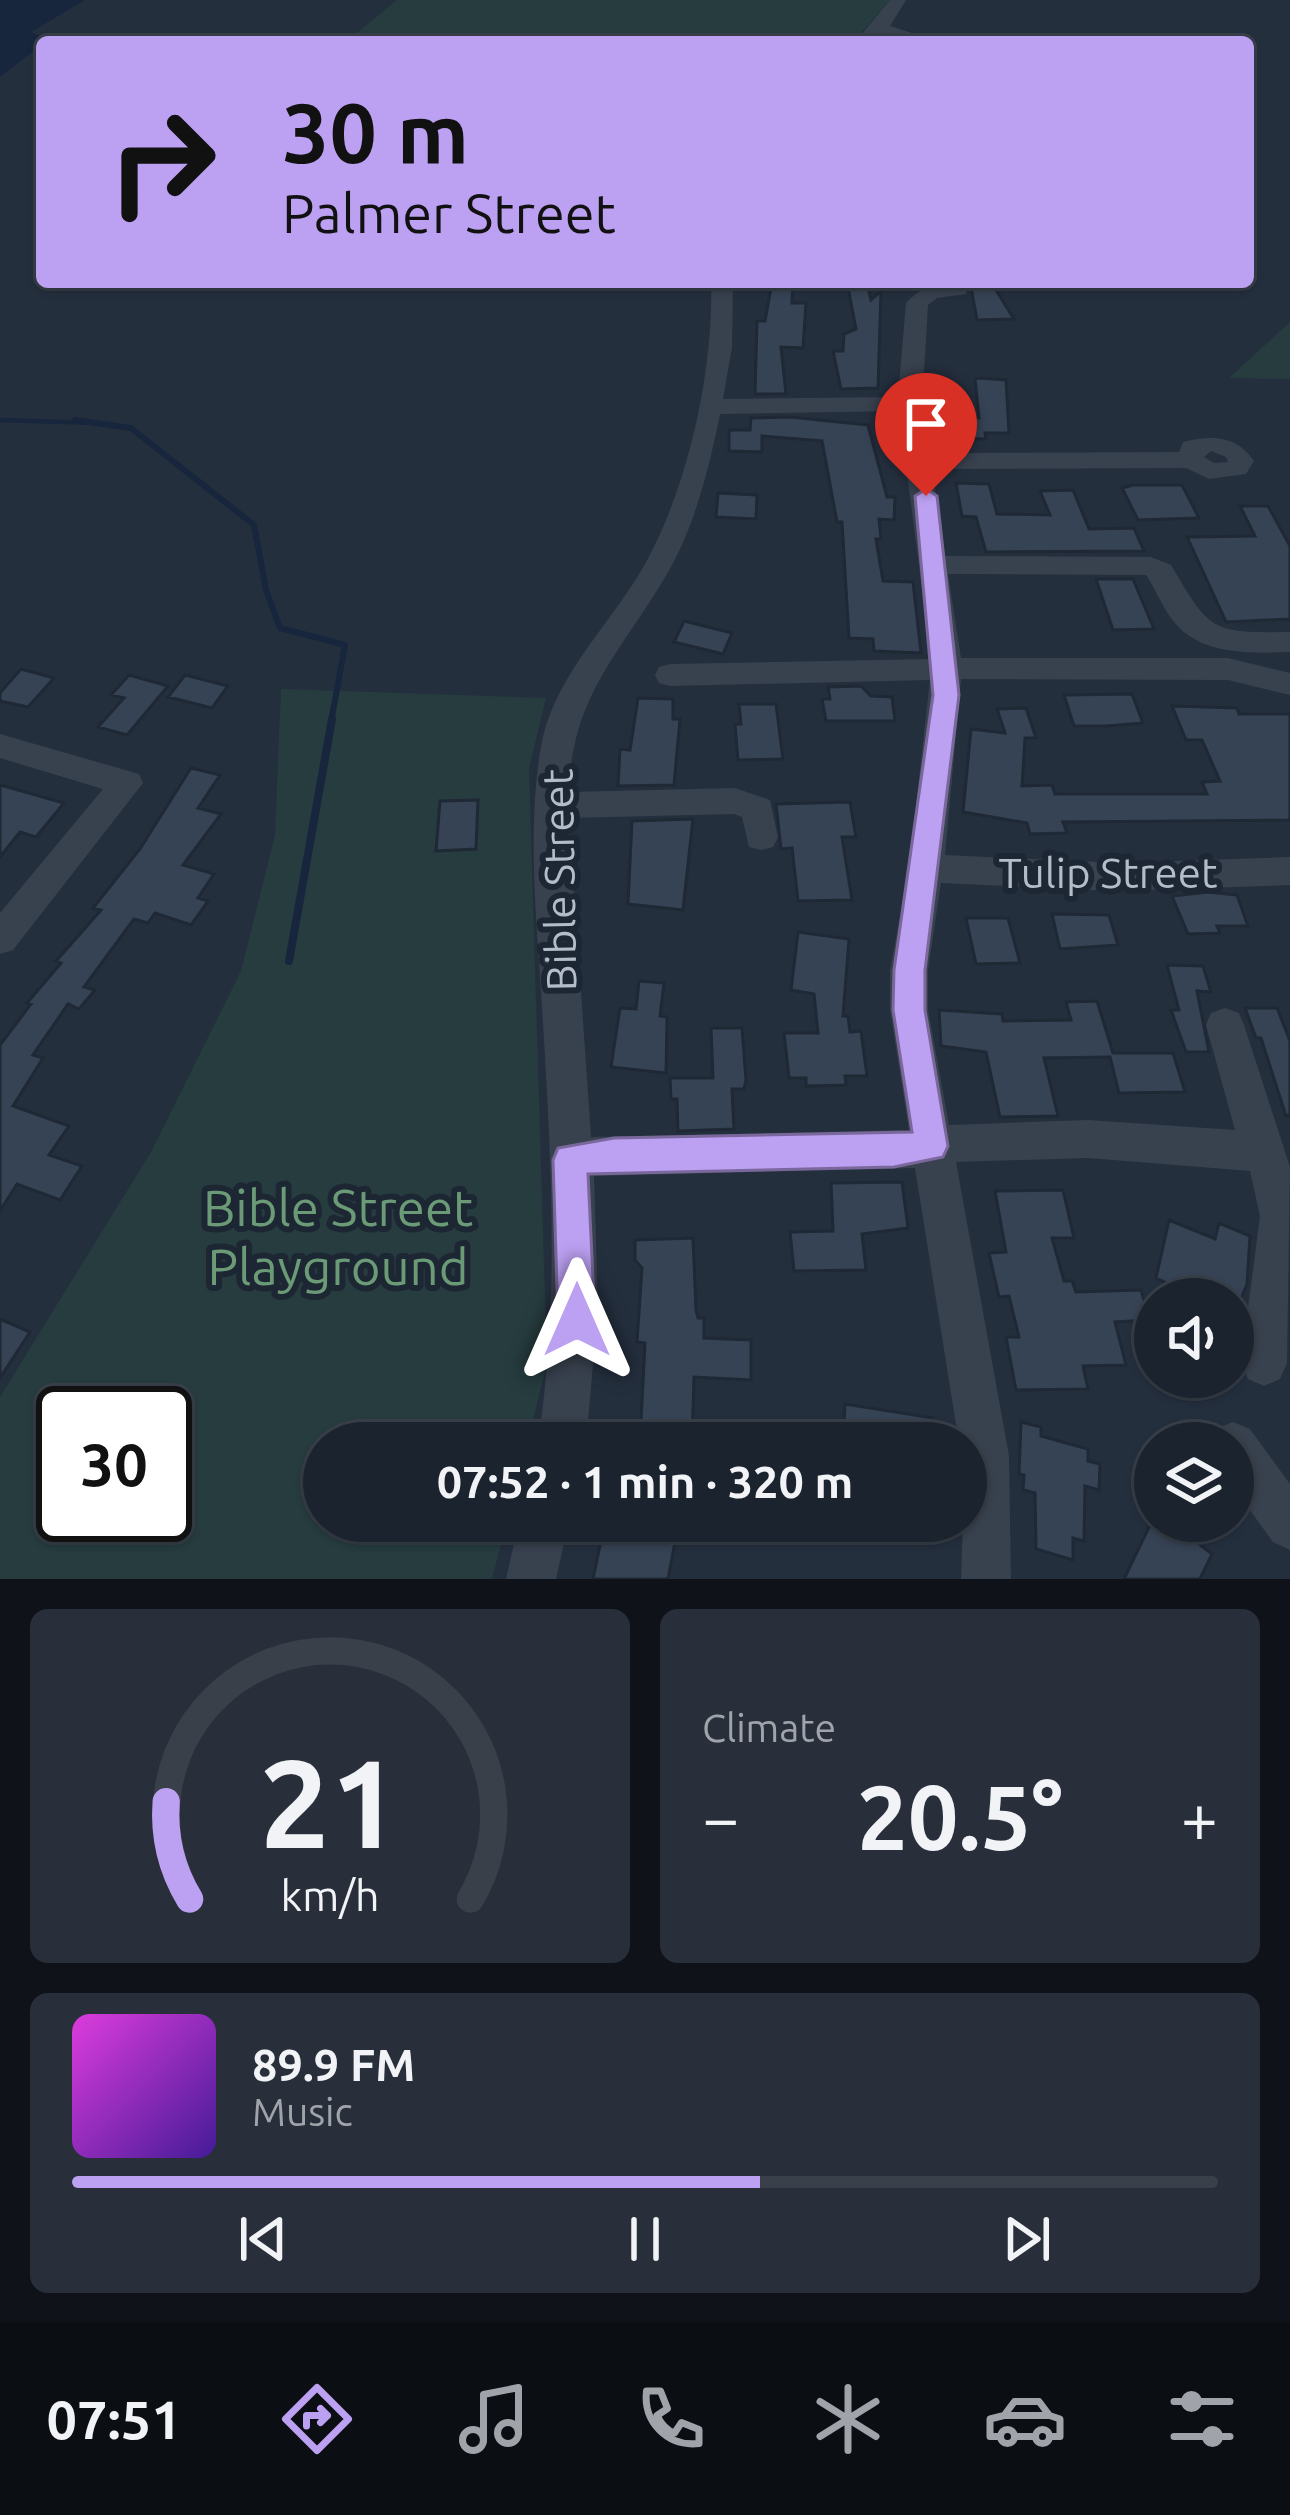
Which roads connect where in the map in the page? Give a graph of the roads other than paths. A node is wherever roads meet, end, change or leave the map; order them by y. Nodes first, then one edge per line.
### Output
1 (898, 0) edge
2 (880, 28) junction
3 (870, 36) edge
4 (910, 36) edge
5 (722, 288) edge
6 (958, 290) dead end
7 (910, 404) junction
8 (708, 407) junction
9 (1191, 460) dead end
10 (922, 461) junction
11 (935, 565) junction
12 (1290, 642) edge
13 (946, 667) junction
14 (670, 676) dead end
15 (1290, 684) edge
16 (0, 746) edge
17 (553, 805) junction
18 (761, 836) dead end
19 (926, 868) junction
20 (1290, 871) edge
21 (0, 939) edge
22 (1225, 1025) dead end
23 (931, 1146) junction
24 (1262, 1152) junction
25 (570, 1160) junction
26 (1264, 1363) dead end
27 (565, 1422) edge
28 (1254, 1476) edge
29 (1290, 1525) edge
30 (539, 1542) edge
31 (531, 1579) edge
32 (986, 1579) edge

1 - 2 street
2 - 3 street
2 - 4 street
5 - 8 street, Bible Street
6 - 7 street
7 - 8 street
7 - 10 street
8 - 17 street, Bible Street
9 - 10 street
10 - 11 street
11 - 12 street
11 - 13 street
13 - 14 street
13 - 15 street
13 - 19 street
16 - 21 street
17 - 18 street
17 - 25 street, Bible Street
19 - 20 street, Tulip Street
19 - 23 street
22 - 24 street
23 - 24 street
23 - 25 street
23 - 32 street
24 - 26 street
25 - 27 street, Bible Street
28 - 29 street
30 - 31 street

